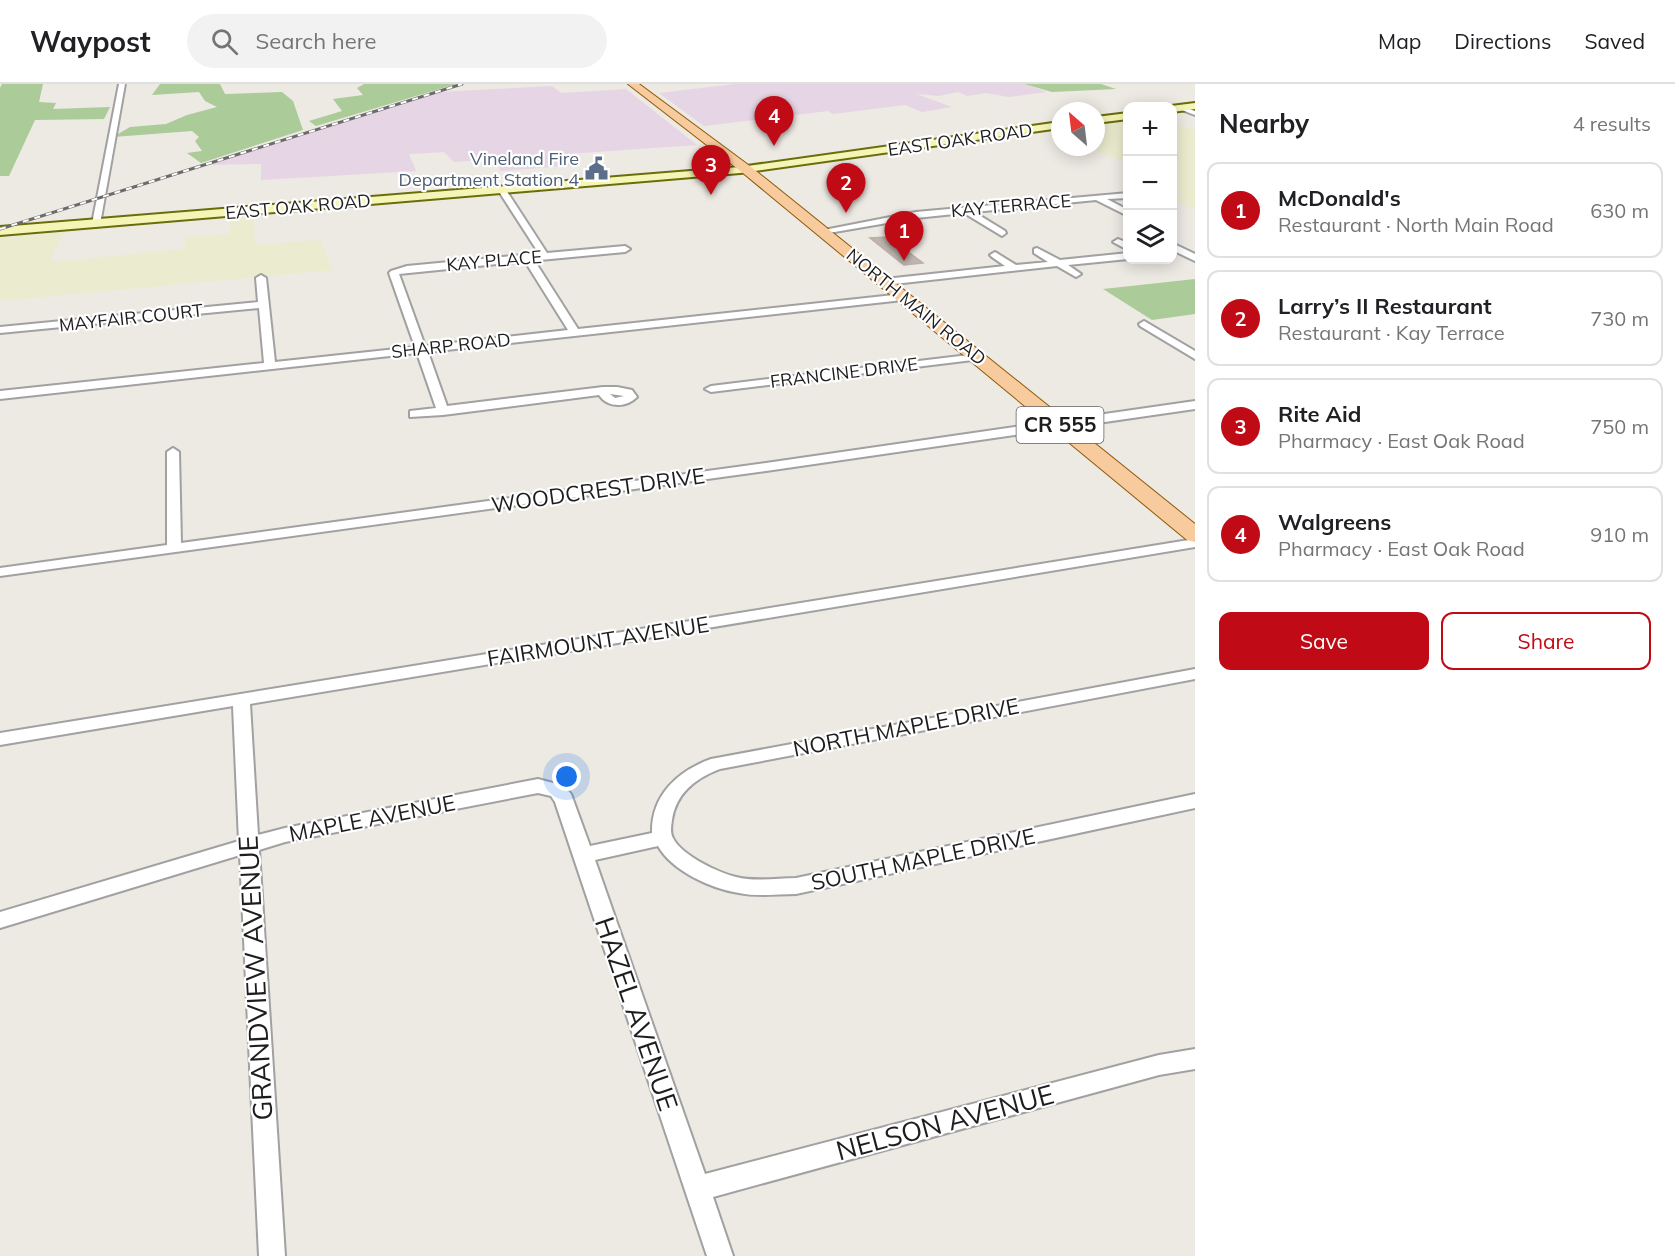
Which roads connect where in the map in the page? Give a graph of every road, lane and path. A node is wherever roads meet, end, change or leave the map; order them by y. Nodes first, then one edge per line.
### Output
1 (122, 84) edge
2 (633, 84) edge
3 (1195, 106) edge
4 (1177, 109) edge
5 (1195, 112) edge
6 (1123, 117) edge
7 (1105, 119) edge
8 (1051, 126) edge
9 (747, 170) junction
10 (502, 190) junction
11 (1123, 196) edge
12 (1098, 198) junction
13 (965, 210) junction
14 (1123, 211) edge
15 (96, 224) junction
16 (0, 231) edge
17 (823, 231) junction
18 (1002, 233) dead end
19 (625, 249) dead end
20 (1177, 250) edge
21 (1037, 251) dead end
22 (1016, 254) dead end
23 (995, 255) dead end
24 (1123, 257) edge
25 (537, 258) junction
26 (1195, 258) edge
27 (1083, 261) junction
28 (1059, 264) junction
29 (1036, 266) junction
30 (1014, 268) junction
31 (1100, 272) dead end
32 (966, 274) junction
33 (1076, 274) dead end
34 (943, 276) junction
35 (261, 278) dead end
36 (885, 282) junction
37 (979, 283) dead end
38 (955, 285) dead end
39 (903, 297) junction
40 (262, 305) junction
41 (1144, 324) dead end
42 (0, 330) edge
43 (575, 333) junction
44 (1195, 342) edge
45 (1176, 344) junction
46 (421, 349) junction
47 (977, 357) junction
48 (1195, 357) edge
49 (270, 366) junction
50 (711, 389) dead end
51 (603, 391) dead end
52 (0, 395) edge
53 (1195, 405) edge
54 (443, 411) junction
55 (414, 414) dead end
56 (1060, 425) junction
57 (173, 452) dead end
58 (1195, 535) edge
59 (1195, 543) edge
60 (174, 548) junction
61 (0, 572) edge
62 (1195, 674) edge
63 (240, 699) junction
64 (0, 739) edge
65 (539, 787) joint
66 (1195, 801) edge
67 (663, 838) junction
68 (249, 845) junction
69 (582, 855) junction
70 (0, 920) edge
71 (1195, 1059) edge
72 (696, 1189) junction
73 (272, 1256) edge
74 (720, 1256) edge

1 - 15 street
2 - 9 main road, NORTH MAIN ROAD / CR 555
3 - 4 street
4 - 5 street
6 - 7 street
8 - 9 street, EAST OAK ROAD
9 - 10 street, EAST OAK ROAD
9 - 17 main road, NORTH MAIN ROAD / CR 555
10 - 15 street, EAST OAK ROAD
10 - 25 street
11 - 12 street, KAY TERRACE
12 - 13 street, KAY TERRACE
12 - 14 street
13 - 17 street, KAY TERRACE
13 - 18 street
15 - 16 street, EAST OAK ROAD
17 - 36 main road, NORTH MAIN ROAD / CR 555
19 - 25 street, KAY PLACE
20 - 26 street
21 - 28 street
22 - 29 street
23 - 30 street
24 - 27 street
25 - 43 street
25 - 46 street, KAY PLACE
27 - 28 street
27 - 31 street
28 - 29 street
28 - 33 street
29 - 30 street
30 - 32 street
32 - 34 street
32 - 37 street
34 - 36 street
34 - 38 street
35 - 40 street
36 - 39 main road, NORTH MAIN ROAD / CR 555
39 - 43 street, SHARP ROAD
39 - 47 main road, NORTH MAIN ROAD / CR 555
40 - 42 street, MAYFAIR COURT
40 - 49 street
41 - 45 street
43 - 46 street, SHARP ROAD
44 - 45 street
45 - 48 street
46 - 49 street, SHARP ROAD
46 - 54 street
47 - 50 street, FRANCINE DRIVE
47 - 56 main road, NORTH MAIN ROAD / CR 555
49 - 52 street, SHARP ROAD
51 - 54 street
53 - 56 street, WOODCREST DRIVE
54 - 55 street
56 - 58 main road, NORTH MAIN ROAD / CR 555
56 - 60 street, WOODCREST DRIVE
57 - 60 street
59 - 63 street, FAIRMOUNT AVENUE
60 - 61 street, WOODCREST DRIVE
62 - 67 street, NORTH MAPLE DRIVE
63 - 64 street, FAIRMOUNT AVENUE
63 - 68 street, GRANDVIEW AVENUE
65 - 68 street, MAPLE AVENUE
65 - 69 street, HAZEL AVENUE
66 - 67 street, SOUTH MAPLE DRIVE
67 - 69 street
68 - 70 street, MAPLE AVENUE
68 - 73 street, GRANDVIEW AVENUE
69 - 72 street, HAZEL AVENUE
71 - 72 street, NELSON AVENUE
72 - 74 street, HAZEL AVENUE

